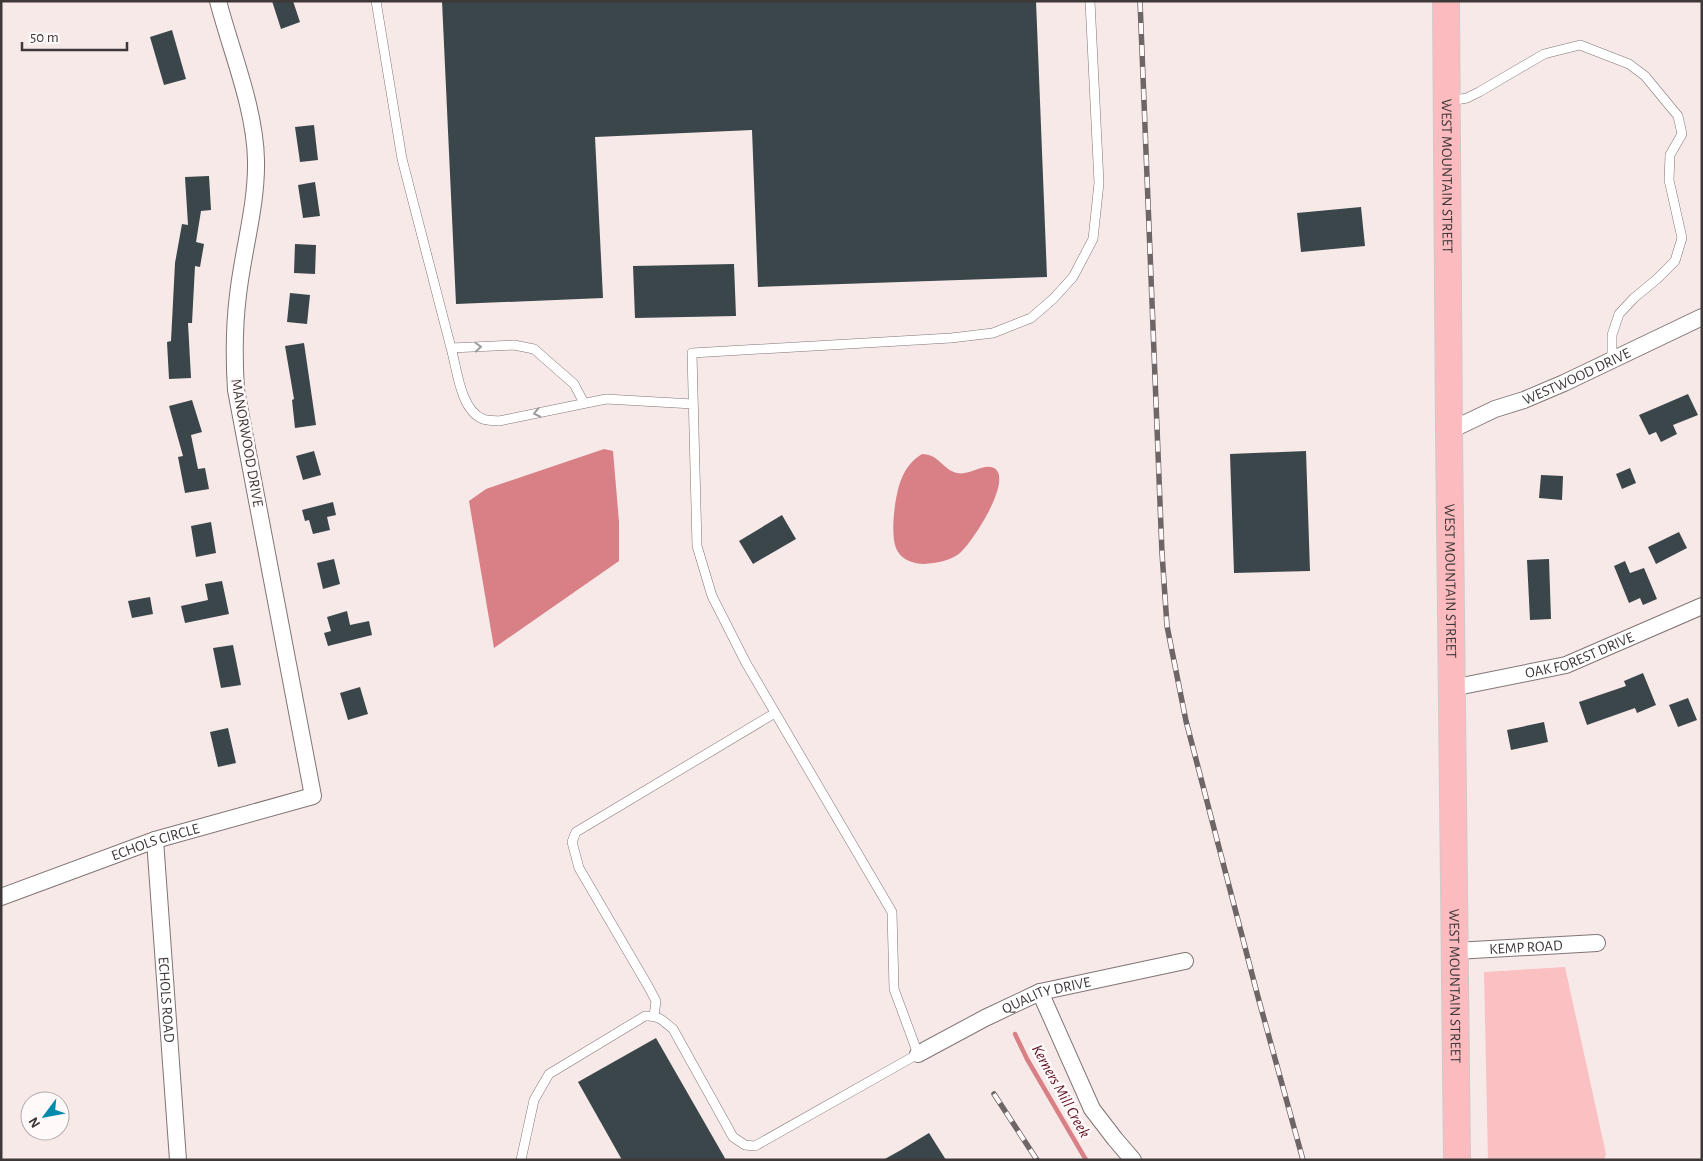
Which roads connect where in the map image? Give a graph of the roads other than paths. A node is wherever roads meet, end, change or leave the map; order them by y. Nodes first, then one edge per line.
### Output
1 (218, 1) edge
2 (376, 1) edge
3 (1090, 1) edge
4 (1446, 1) edge
5 (1448, 101) junction
6 (1702, 317) edge
7 (451, 348) junction
8 (1612, 359) junction
9 (584, 403) junction
10 (693, 404) junction
11 (1449, 431) junction
12 (1702, 606) edge
13 (1452, 688) junction
14 (775, 713) junction
15 (313, 796) joint
16 (155, 840) junction
17 (1, 897) edge
18 (1597, 944) dead end
19 (1455, 951) junction
20 (1185, 961) dead end
21 (1040, 992) junction
22 (654, 1016) junction
23 (918, 1054) junction
24 (178, 1160) edge
25 (521, 1160) edge
26 (1133, 1160) edge
27 (1457, 1160) edge

1 - 15 street, MANORWOOD DRIVE
2 - 7 lane
3 - 10 lane
4 - 5 main road, WEST MOUNTAIN STREET
5 - 8 lane
5 - 11 main road, WEST MOUNTAIN STREET
6 - 8 street, WESTWOOD DRIVE
7 -> 9 lane
9 -> 7 lane
8 - 11 street, WESTWOOD DRIVE
9 - 10 lane
10 - 14 lane
11 - 13 main road, WEST MOUNTAIN STREET
12 - 13 street, OAK FOREST DRIVE
13 - 19 main road, WEST MOUNTAIN STREET
14 - 22 lane
14 - 23 lane
15 - 16 street, ECHOLS CIRCLE
16 - 17 street, ECHOLS CIRCLE
16 - 24 street, ECHOLS ROAD
18 - 19 street, KEMP ROAD
19 - 27 main road, WEST MOUNTAIN STREET
20 - 21 street, QUALITY DRIVE
21 - 23 street, QUALITY DRIVE
21 - 26 street
22 - 23 lane
22 - 25 lane

